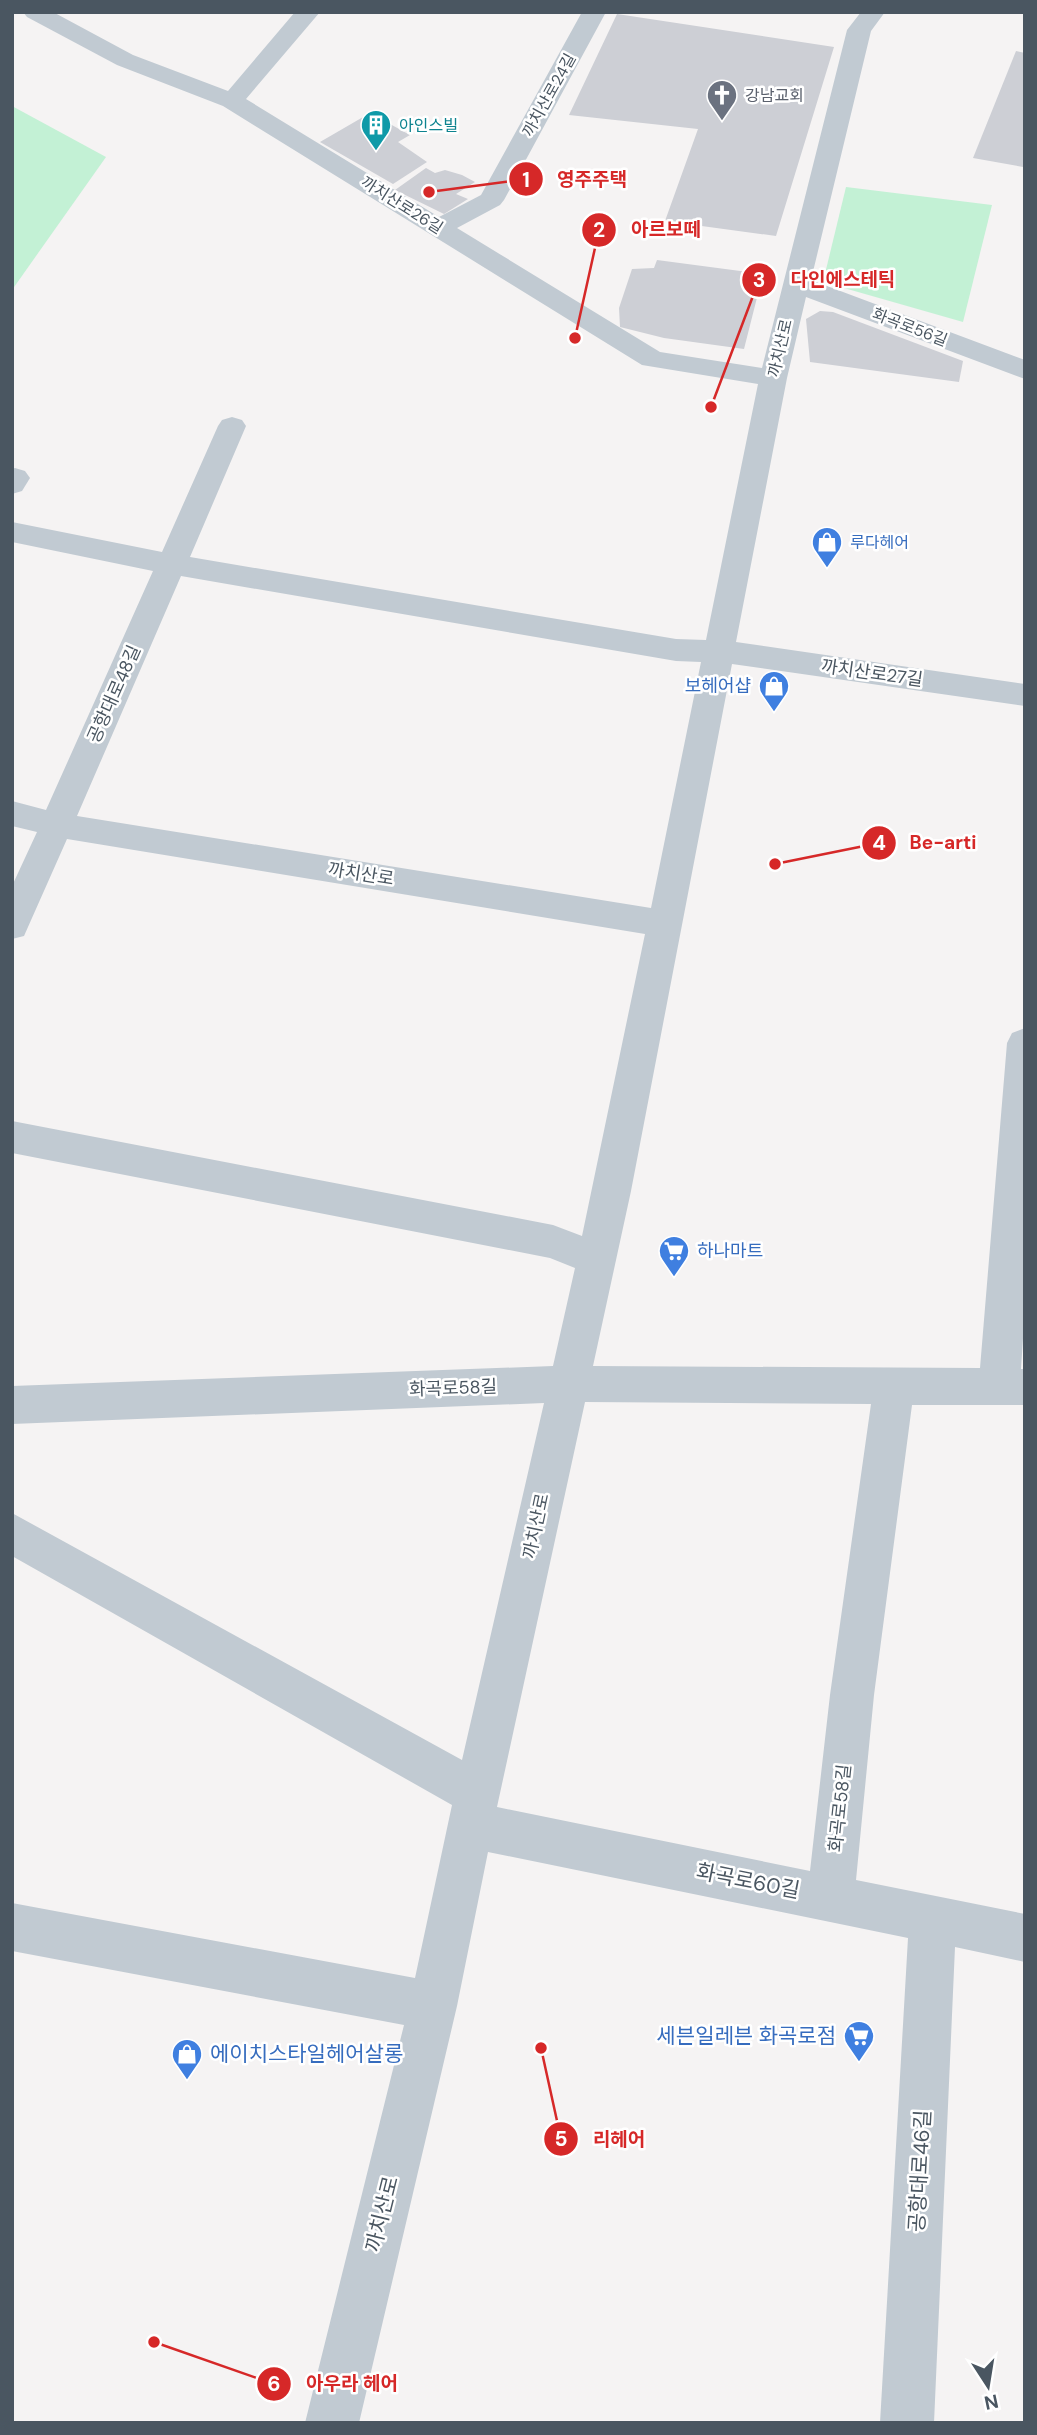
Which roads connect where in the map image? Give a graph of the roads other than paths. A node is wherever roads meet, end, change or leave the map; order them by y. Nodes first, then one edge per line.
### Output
1 (35, 12) edge
2 (308, 12) edge
3 (594, 12) edge
4 (873, 12) edge
5 (232, 101) junction
6 (439, 227) junction
7 (796, 284) junction
8 (1025, 370) edge
9 (773, 378) junction
10 (232, 426) dead end
11 (12, 532) edge
12 (171, 564) junction
13 (720, 651) junction
14 (1025, 695) edge
15 (12, 813) edge
16 (57, 825) junction
17 (665, 924) junction
18 (12, 926) edge
19 (1025, 1043) edge
20 (12, 1136) edge
21 (596, 1259) junction
22 (567, 1384) junction
23 (894, 1385) junction
24 (1012, 1386) edge
25 (12, 1405) edge
26 (12, 1533) edge
27 (474, 1810) junction
28 (831, 1898) junction
29 (933, 1919) junction
30 (12, 1927) edge
31 (1025, 1938) edge
32 (433, 2006) junction
33 (332, 2423) edge
34 (906, 2423) edge

1 - 5 street, 까치산로26길
2 - 5 street
3 - 6 street, 까치산로24길
4 - 7 street, 까치산로
5 - 6 street, 까치산로26길
6 - 9 street, 까치산로26길
7 - 8 street, 화곡로56길
7 - 9 street, 까치산로
9 - 13 street, 까치산로
10 - 12 street, 공항대로48길
11 - 12 street
12 - 13 street
12 - 16 street, 공항대로48길
13 - 14 street, 까치산로27길
13 - 17 street, 까치산로
15 - 16 street
16 - 17 street, 까치산로
16 - 18 street, 공항대로48길
17 - 21 street, 까치산로
19 - 24 street, 화곡로58길
20 - 21 street
21 - 22 street, 까치산로
22 - 23 street, 화곡로58길
22 - 25 street, 화곡로58길
22 - 27 street, 까치산로
23 - 24 street, 화곡로58길
23 - 28 street, 화곡로58길
26 - 27 street
27 - 28 street, 화곡로60길
27 - 32 street, 까치산로
28 - 29 street, 화곡로60길
29 - 31 street, 화곡로60길
29 - 34 street, 공항대로46길
30 - 32 street
32 - 33 street, 까치산로

